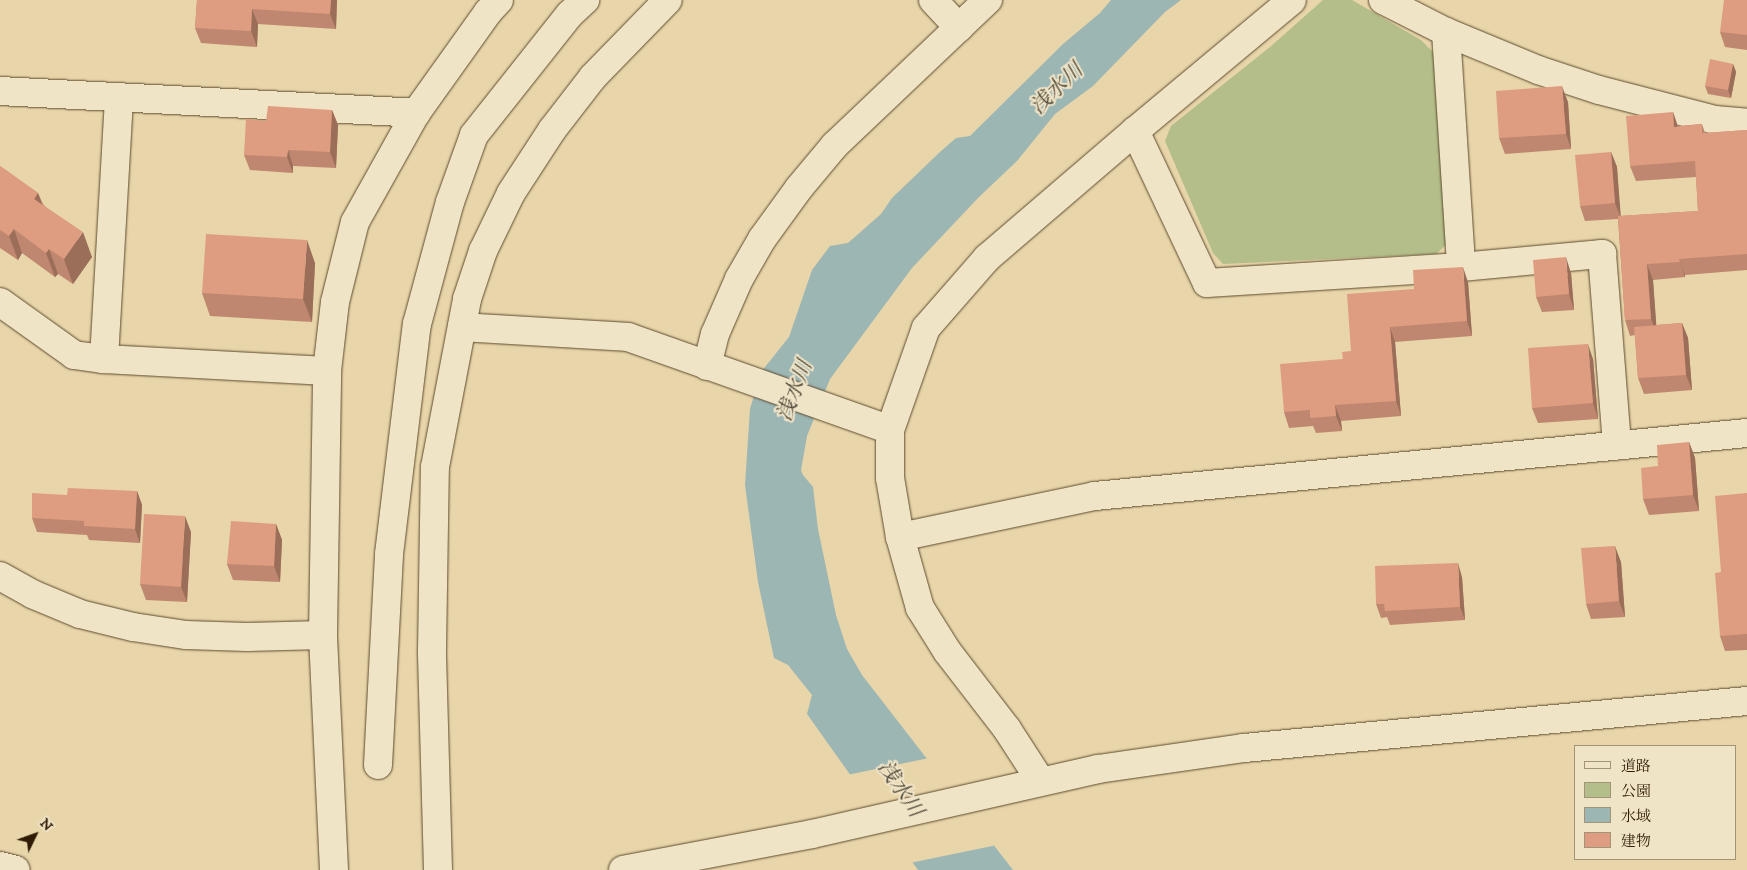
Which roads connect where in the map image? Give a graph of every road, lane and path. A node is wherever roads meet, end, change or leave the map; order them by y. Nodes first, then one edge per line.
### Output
1 (499, 0) edge
2 (585, 0) edge
3 (668, 0) edge
4 (933, 0) edge
5 (988, 0) edge
6 (1292, 0) edge
7 (1383, 0) edge
8 (959, 28) junction
9 (1446, 32) junction
10 (0, 92) edge
11 (119, 98) junction
12 (416, 113) junction
13 (1747, 123) edge
14 (1135, 131) junction
15 (1461, 267) junction
16 (0, 302) edge
17 (462, 327) junction
18 (104, 359) junction
19 (706, 366) junction
20 (327, 371) junction
21 (890, 430) junction
22 (1747, 433) edge
23 (1617, 445) junction
24 (900, 537) junction
25 (0, 576) edge
26 (323, 635) junction
27 (1747, 701) edge
28 (378, 764) dead end
29 (1040, 780) junction
30 (0, 866) edge
31 (16, 870) edge
32 (334, 870) edge
33 (438, 870) edge
34 (623, 870) edge

1 - 12 street
2 - 28 street
3 - 17 street
4 - 8 street
5 - 8 street
6 - 14 street
7 - 9 street
8 - 19 street
9 - 13 street
9 - 15 street
10 - 11 street
11 - 12 street
11 - 18 street
12 - 20 street
14 - 15 street
14 - 21 street
15 - 23 street
16 - 18 street
17 - 19 street
17 - 33 street
18 - 20 street
19 - 21 street
20 - 26 street
21 - 24 street
22 - 23 street
23 - 24 street
24 - 29 street
25 - 26 street
26 - 32 street
27 - 29 street
29 - 34 street
30 - 31 street

